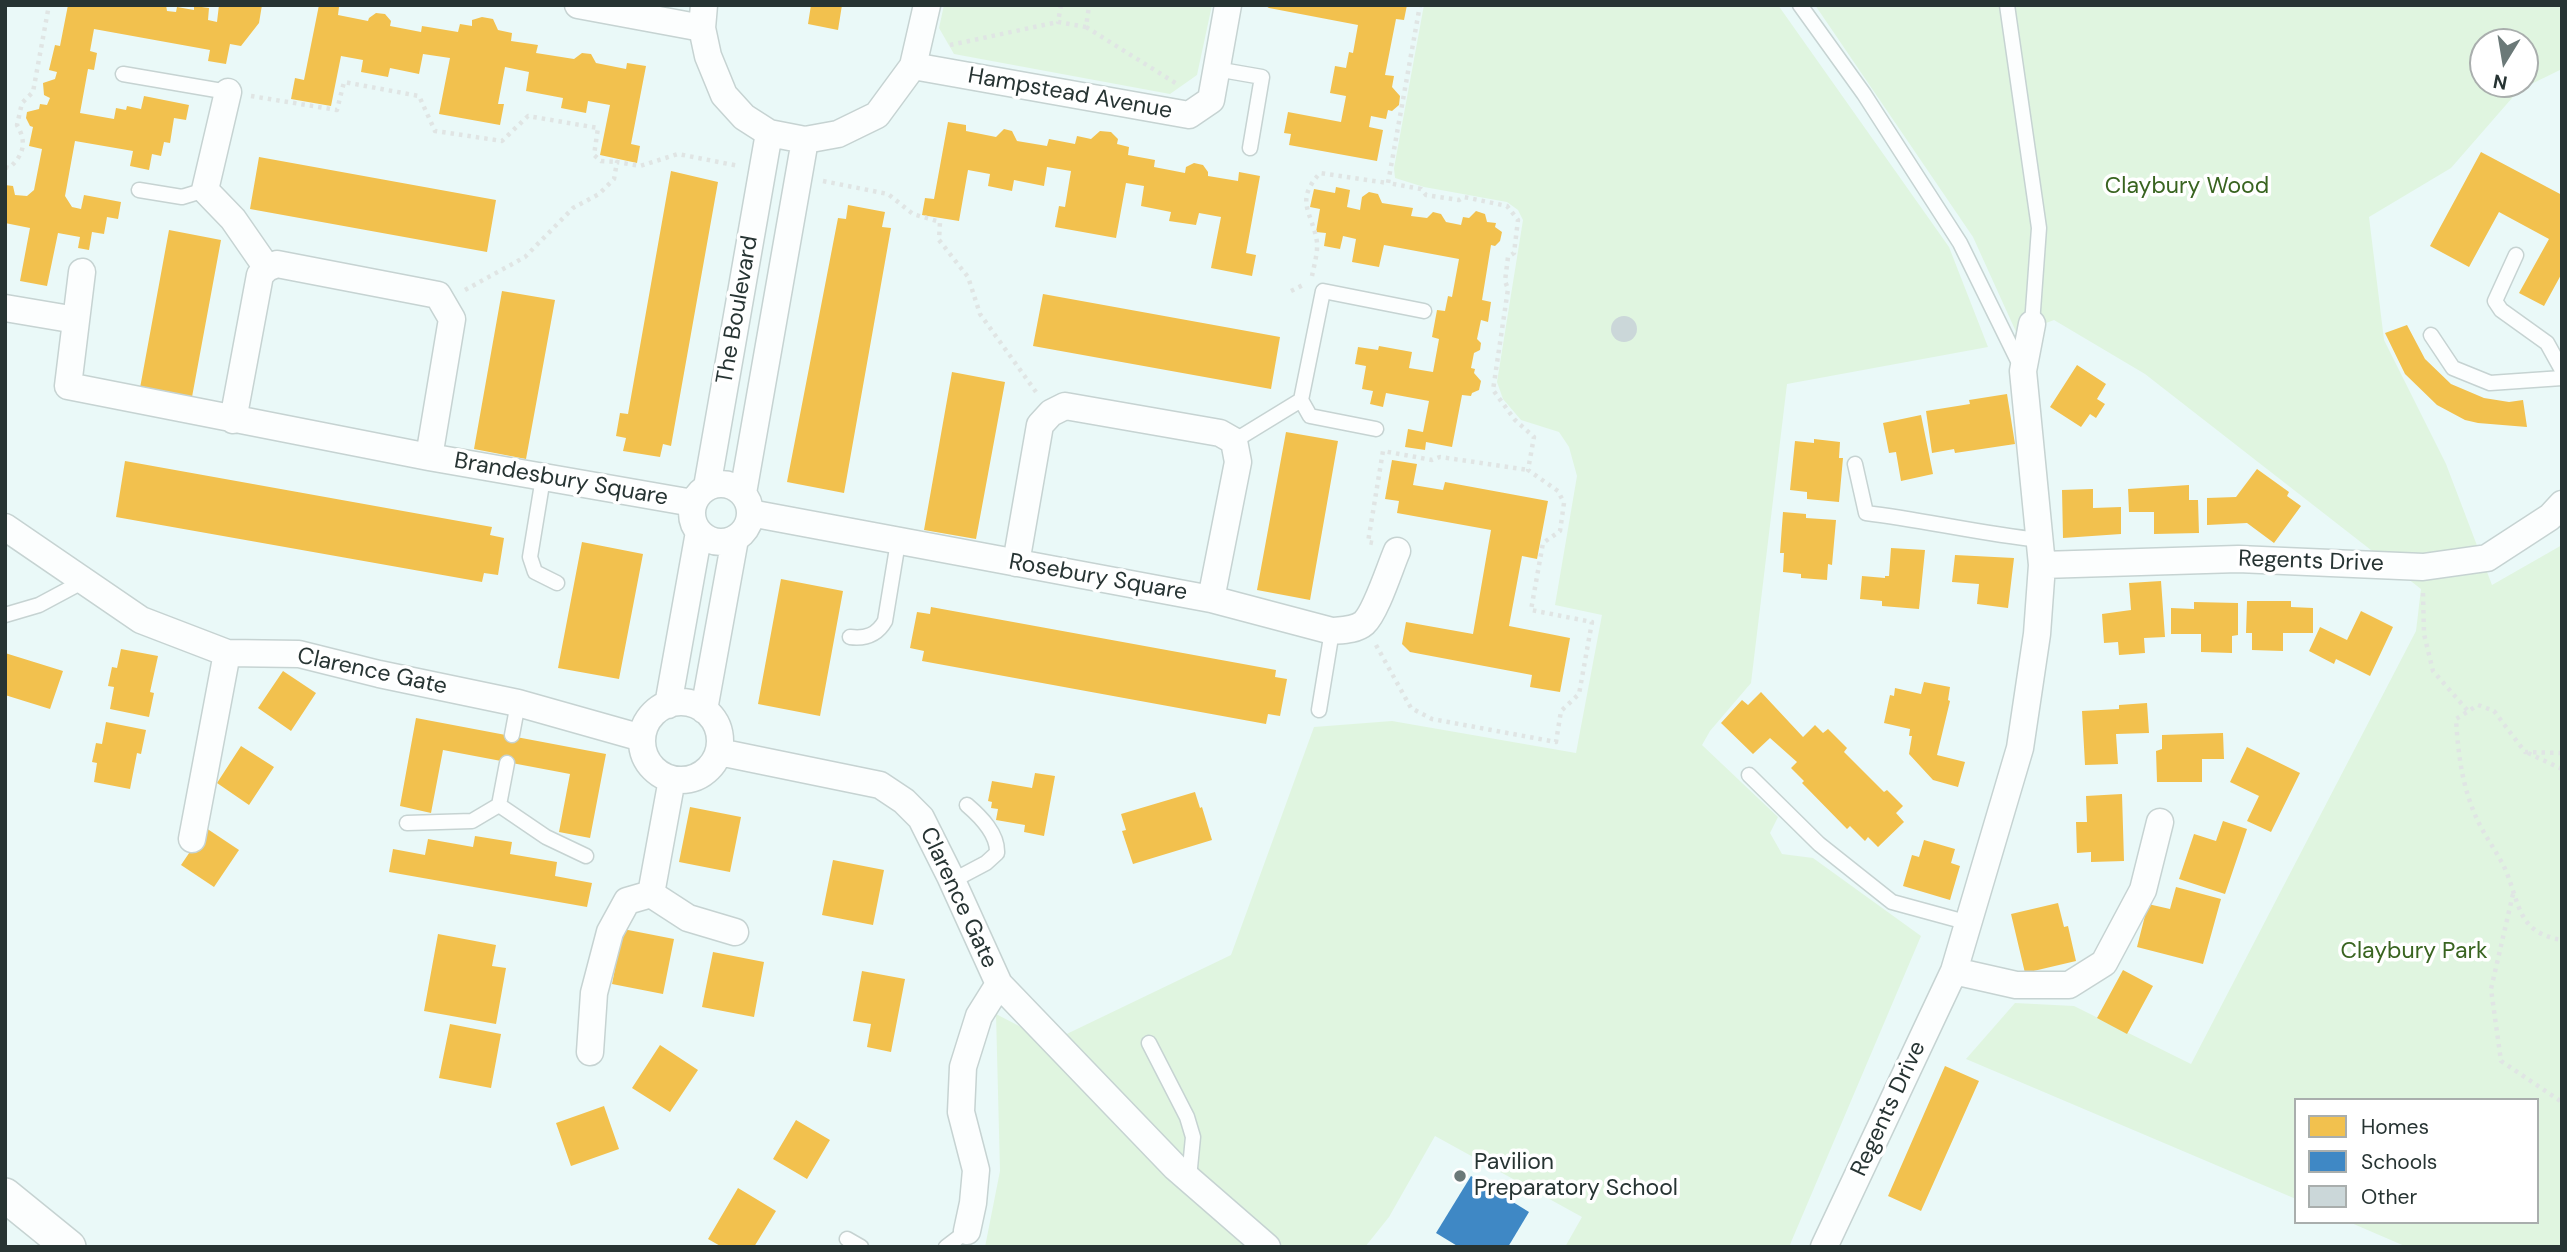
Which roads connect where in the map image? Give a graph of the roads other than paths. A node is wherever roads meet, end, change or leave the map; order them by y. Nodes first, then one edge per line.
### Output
1 (578, 5) edge
2 (927, 5) edge
3 (1228, 5) edge
4 (1800, 5) edge
5 (2007, 5) edge
6 (703, 17) edge
7 (914, 59) junction
8 (1216, 69) junction
9 (123, 74) dead end
10 (228, 92) joint
11 (769, 133) junction
12 (805, 140) junction
13 (1250, 148) dead end
14 (139, 190) dead end
15 (205, 190) junction
16 (2516, 255) dead end
17 (267, 268) junction
18 (82, 272) dead end
19 (5, 308) edge
20 (1424, 311) dead end
21 (76, 320) junction
22 (2032, 324) joint
23 (2431, 335) dead end
24 (2562, 370) edge
25 (2023, 371) junction
26 (2562, 378) edge
27 (1301, 400) junction
28 (233, 420) junction
29 (1376, 429) dead end
30 (1234, 441) junction
31 (429, 457) junction
32 (1855, 464) dead end
33 (543, 478) junction
34 (700, 495) junction
35 (747, 503) junction
36 (2562, 504) edge
37 (5, 527) edge
38 (699, 532) junction
39 (735, 539) junction
40 (898, 542) junction
41 (1397, 551) road end
42 (2041, 552) junction
43 (1016, 564) junction
44 (82, 582) junction
45 (557, 583) dead end
46 (1211, 599) junction
47 (5, 615) edge
48 (1332, 631) junction
49 (850, 637) dead end
50 (227, 653) junction
51 (518, 703) junction
52 (668, 705) junction
53 (704, 710) junction
54 (1319, 710) dead end
55 (512, 735) dead end
56 (642, 738) junction
57 (719, 752) junction
58 (507, 762) dead end
59 (1749, 775) dead end
60 (672, 779) junction
61 (499, 805) junction
62 (967, 805) dead end
63 (2160, 822) dead end
64 (407, 823) dead end
65 (192, 839) dead end
66 (586, 856) dead end
67 (952, 881) junction
68 (651, 894) junction
69 (1969, 923) junction
70 (735, 932) dead end
71 (1954, 971) junction
72 (999, 984) junction
73 (1149, 1044) dead end
74 (590, 1052) dead end
75 (1189, 1178) junction
76 (5, 1195) edge
77 (967, 1231) joint
78 (847, 1239) dead end
79 (69, 1247) edge
80 (861, 1247) edge
81 (946, 1247) edge
82 (1267, 1247) edge
83 (1824, 1247) edge

1 - 6 street
2 - 7 street
3 - 8 street, Hampstead Avenue
4 - 25 lane
5 - 22 lane
6 - 11 street
7 - 8 street, Hampstead Avenue
7 - 12 street
8 - 13 lane
9 - 10 lane
10 - 15 street
11 - 12 street
11 - 34 street, The Boulevard
12 - 35 street, The Boulevard
14 - 15 lane
15 - 17 street
16 - 24 lane
17 - 28 street
17 - 31 street, Brandesbury Square
18 - 21 street, Brandesbury Square
19 - 21 street
20 - 27 lane
21 - 28 street, Brandesbury Square
22 - 25 street, Regents Drive
23 - 26 lane
25 - 42 street, Regents Drive
27 - 29 lane
27 - 30 lane
28 - 31 street, Brandesbury Square
30 - 43 street
30 - 46 street
31 - 33 street, Brandesbury Square
32 - 42 lane
33 - 34 street, Brandesbury Square
33 - 45 lane
34 - 35 street
34 - 38 street
35 - 39 street
35 - 40 street, Rosebury Square
36 - 42 street, Regents Drive
37 - 44 street, Clarence Gate
38 - 39 street
38 - 52 street
39 - 53 street
40 - 43 street, Rosebury Square
40 - 49 lane
41 - 48 street, Rosebury Square
42 - 69 street, Regents Drive
43 - 46 street, Rosebury Square
44 - 47 lane
44 - 50 street, Clarence Gate
46 - 48 street, Rosebury Square
48 - 54 lane
50 - 51 street, Clarence Gate
50 - 65 street
51 - 55 lane
51 - 56 street, Clarence Gate
52 - 53 street
52 - 56 street
53 - 57 street
56 - 60 street
57 - 60 street
57 - 67 street, Clarence Gate
58 - 61 lane
59 - 69 lane
60 - 68 street
61 - 64 lane
61 - 66 lane
62 - 67 lane
63 - 71 street
67 - 72 street, Clarence Gate
68 - 70 street
68 - 74 street
69 - 71 street, Regents Drive
71 - 83 street, Regents Drive
72 - 75 street, Clarence Gate
72 - 77 street, Clarence Gate
73 - 75 lane
75 - 82 street, Clarence Gate
76 - 79 street
77 - 81 lane
78 - 80 lane

